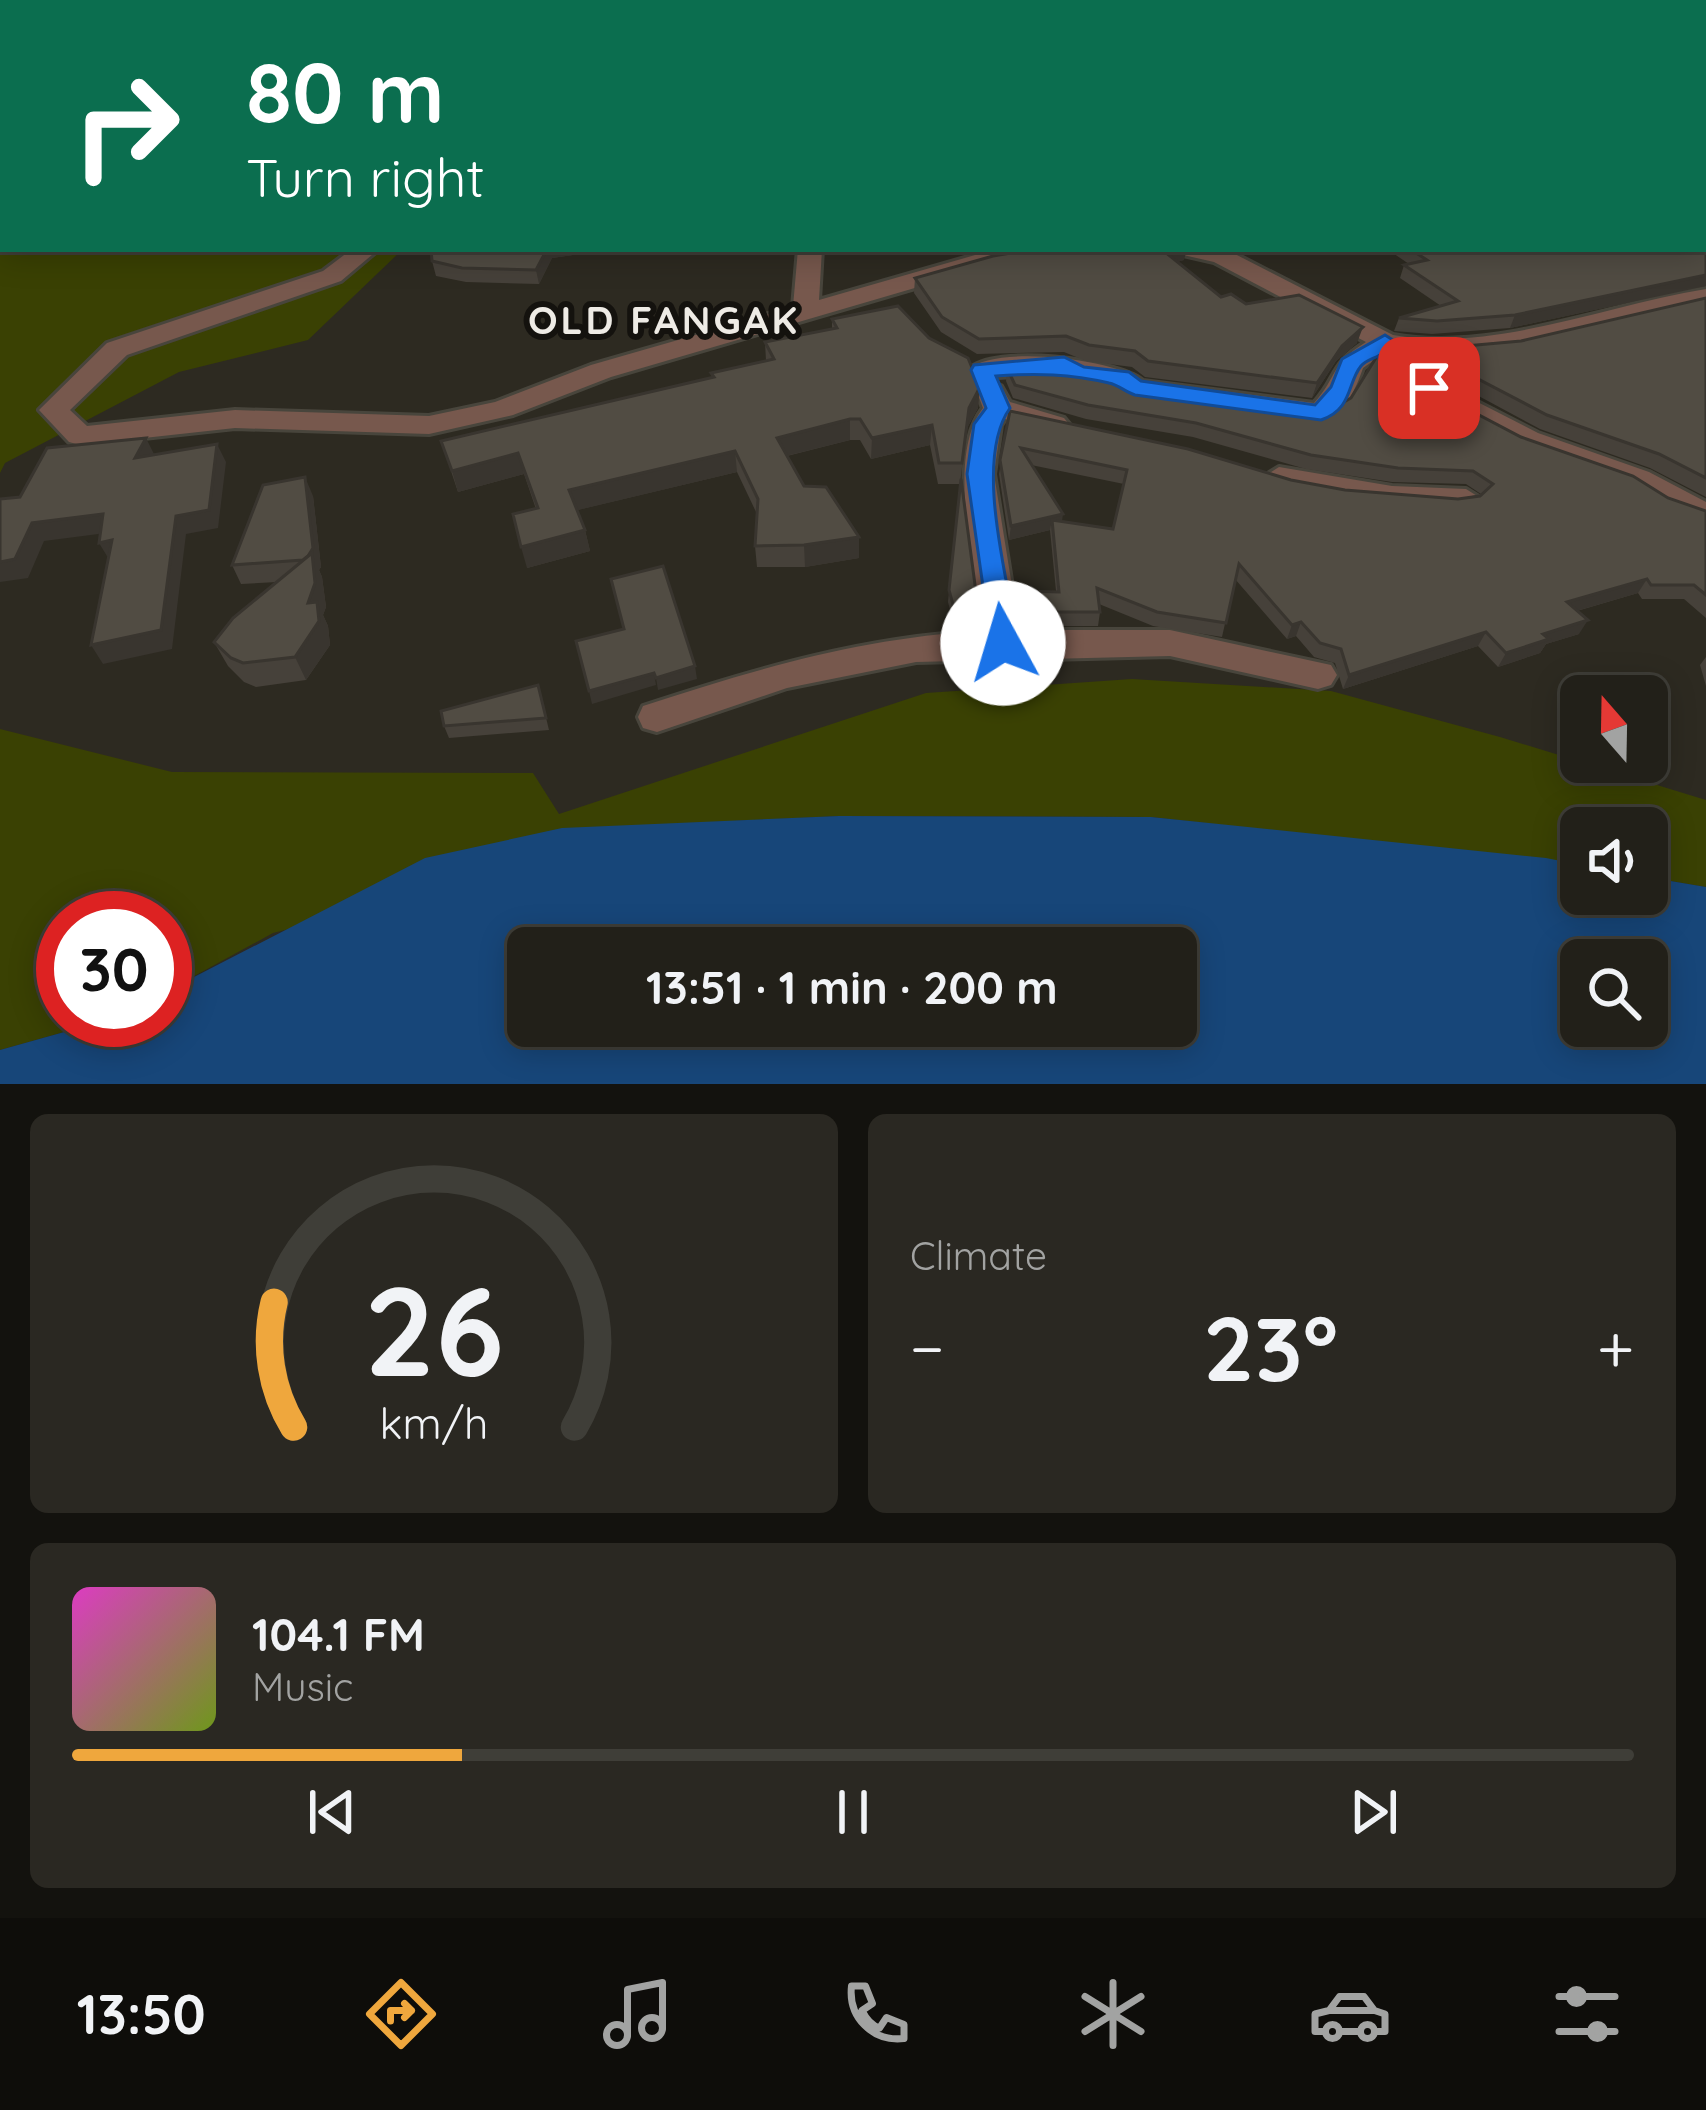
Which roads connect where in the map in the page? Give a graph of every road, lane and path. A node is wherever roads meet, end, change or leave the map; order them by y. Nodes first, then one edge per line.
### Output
1 (364, 252) edge
2 (810, 252) edge
3 (1014, 252) edge
4 (1201, 252) edge
5 (1706, 297) edge
6 (805, 313) junction
7 (1385, 342) junction
8 (998, 408) junction
9 (1083, 431) edge
10 (1258, 472) edge
11 (1466, 499) edge
12 (1706, 514) edge
13 (1003, 643) junction
14 (1318, 675) dead end
15 (657, 717) dead end

1 - 6 street
2 - 6 street
3 - 6 street
4 - 7 street
5 - 7 street
7 - 8 street
7 - 12 street
8 - 9 street
8 - 13 street
10 - 11 street
13 - 14 street
13 - 15 street

